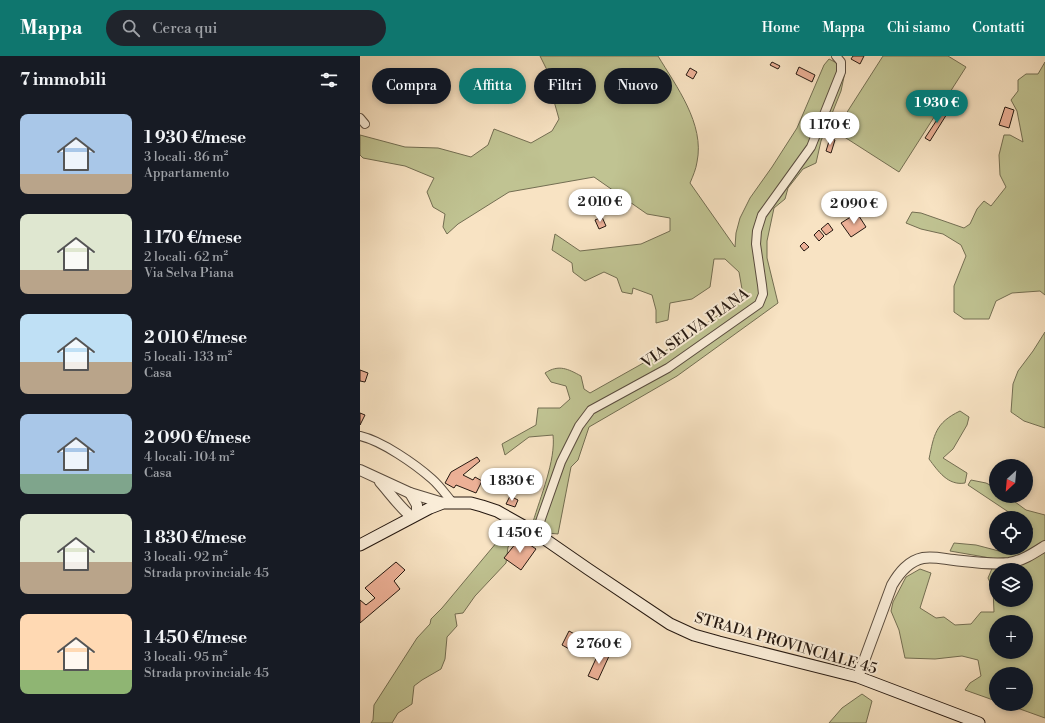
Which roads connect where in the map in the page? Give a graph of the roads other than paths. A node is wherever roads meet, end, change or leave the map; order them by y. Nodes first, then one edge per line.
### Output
1 (838, 58) edge
2 (360, 436) edge
3 (360, 470) edge
4 (378, 480) junction
5 (410, 493) junction
6 (448, 503) junction
7 (400, 504) junction
8 (415, 516) junction
9 (394, 526) junction
10 (536, 533) junction
11 (360, 545) edge
12 (1045, 546) edge
13 (858, 677) junction
14 (979, 723) edge

1 - 10 street, VIA SELVA PIANA
2 - 6 street
3 - 4 street
4 - 5 street
4 - 7 street
5 - 6 street
5 - 8 street
6 - 8 main road, STRADA PROVINCIALE 45
6 - 10 main road, STRADA PROVINCIALE 45
7 - 8 street
7 - 9 street
8 - 9 main road, STRADA PROVINCIALE 45
9 - 11 main road, STRADA PROVINCIALE 45
10 - 13 main road, STRADA PROVINCIALE 45
12 - 13 street
13 - 14 main road, STRADA PROVINCIALE 45

